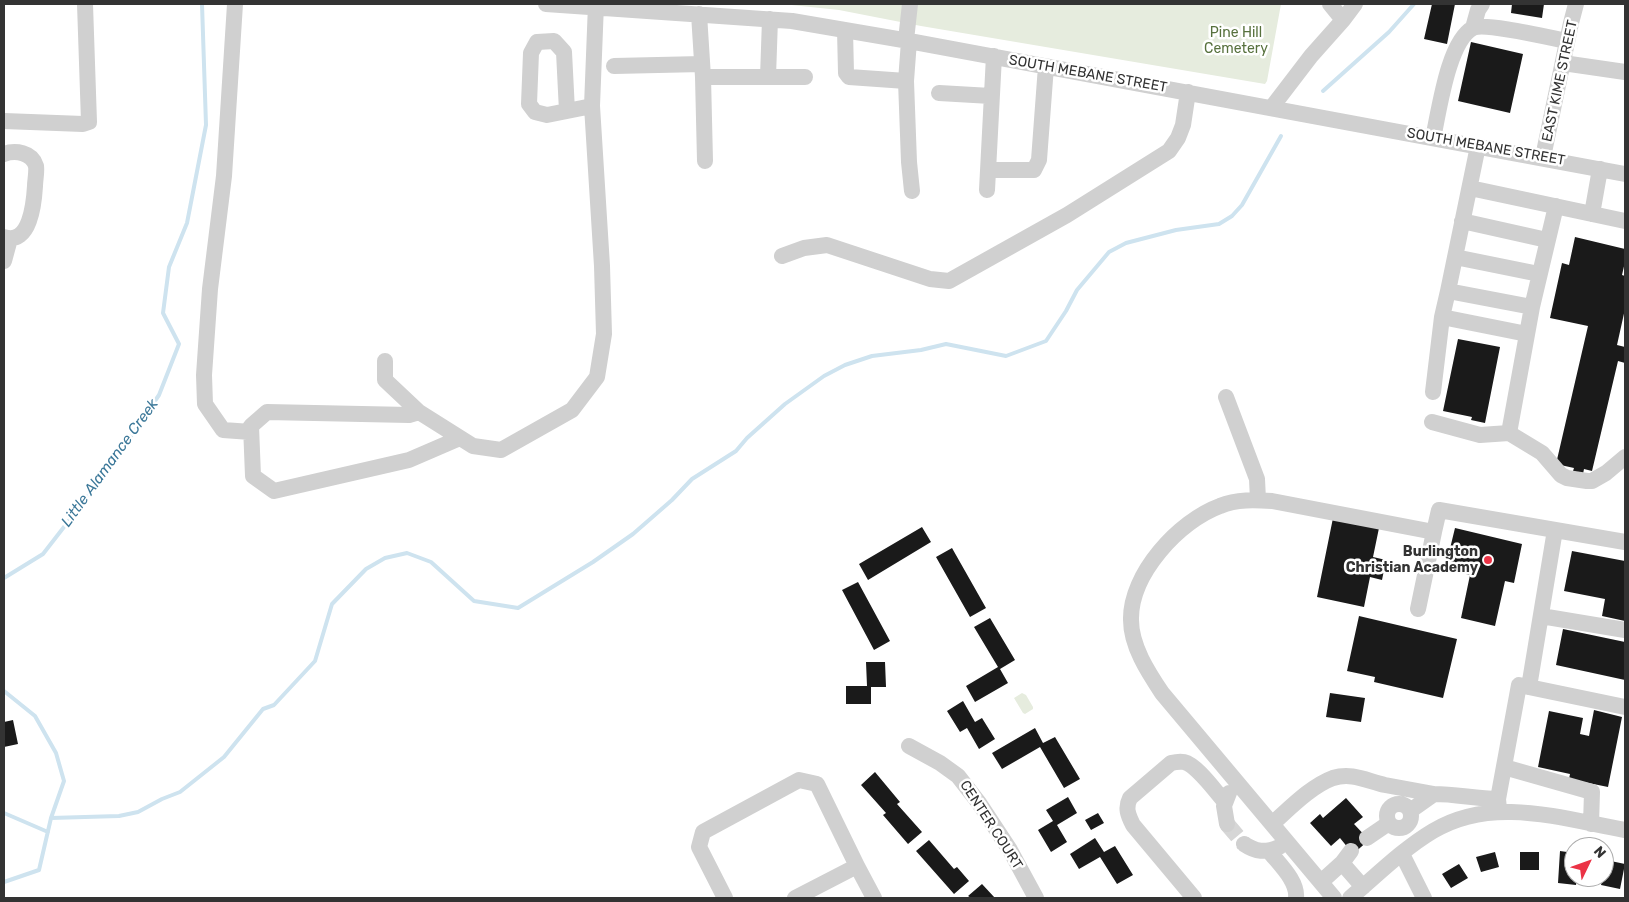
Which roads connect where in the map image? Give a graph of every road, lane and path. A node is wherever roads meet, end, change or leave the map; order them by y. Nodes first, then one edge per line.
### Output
1 (85, 4) edge
2 (235, 4) edge
3 (546, 4) edge
4 (910, 4) edge
5 (1330, 4) edge
6 (1355, 4) edge
7 (1482, 4) edge
8 (1576, 4) edge
9 (596, 5) edge
10 (698, 14) junction
11 (770, 19) junction
12 (1344, 20) junction
13 (1473, 28) junction
14 (845, 30) junction
15 (907, 41) junction
16 (1567, 42) junction
17 (994, 56) junction
18 (1563, 64) junction
19 (614, 66) dead end
20 (1046, 66) junction
21 (703, 70) junction
22 (1625, 72) edge
23 (768, 76) junction
24 (805, 76) dead end
25 (906, 81) junction
26 (1188, 92) junction
27 (939, 93) dead end
28 (991, 96) junction
29 (592, 106) junction
30 (1272, 107) junction
31 (567, 111) dead end
32 (4, 121) edge
33 (1433, 138) junction
34 (1478, 146) junction
35 (4, 154) edge
36 (1543, 158) junction
37 (705, 162) dead end
38 (1600, 169) junction
39 (988, 170) junction
40 (1625, 174) edge
41 (1470, 188) junction
42 (987, 190) dead end
43 (912, 191) dead end
44 (1556, 206) junction
45 (1592, 214) junction
46 (1625, 220) edge
47 (1462, 221) junction
48 (7, 238) edge
49 (1547, 240) junction
50 (782, 256) dead end
51 (1454, 257) junction
52 (4, 260) edge
53 (1539, 274) junction
54 (1448, 291) junction
55 (1532, 308) junction
56 (1442, 317) junction
57 (1527, 334) junction
58 (385, 361) dead end
59 (1433, 392) dead end
60 (1226, 397) dead end
61 (419, 412) junction
62 (1432, 422) dead end
63 (251, 432) junction
64 (1509, 433) junction
65 (460, 438) junction
66 (1625, 457) edge
67 (1258, 500) junction
68 (1555, 530) junction
69 (1434, 532) junction
70 (1625, 542) edge
71 (1418, 610) dead end
72 (1541, 616) junction
73 (1625, 630) edge
74 (1529, 687) junction
75 (1625, 707) edge
76 (910, 746) dead end
77 (1504, 767) junction
78 (1237, 782) junction
79 (1434, 794) junction
80 (1225, 802) junction
81 (1499, 806) junction
82 (1408, 818) junction
83 (1389, 823) junction
84 (1227, 824) tunnel mouth
85 (1272, 824) junction
86 (1591, 824) junction
87 (1625, 830) edge
88 (1367, 838) dead end
89 (1418, 841) junction
90 (1288, 842) junction
91 (1244, 844) tunnel mouth
92 (1269, 851) junction
93 (1402, 854) junction
94 (857, 866) junction
95 (1321, 882) junction
96 (1357, 893) edge
97 (724, 898) edge
98 (795, 898) edge
99 (874, 898) edge
100 (1036, 898) edge
101 (1194, 898) edge
102 (1296, 898) edge
103 (1334, 898) edge
104 (1424, 898) edge

1 - 32 street
2 - 63 street
3 - 9 street, SOUTH MEBANE STREET
4 - 15 street
5 - 12 street
6 - 12 street
7 - 13 street
8 - 16 street, EAST KIME STREET
9 - 10 street, SOUTH MEBANE STREET
9 - 29 street
10 - 11 street, SOUTH MEBANE STREET
10 - 21 street
11 - 14 street, SOUTH MEBANE STREET
11 - 23 street
12 - 30 street
13 - 16 street
13 - 33 street
14 - 15 street, SOUTH MEBANE STREET
14 - 25 street
15 - 17 street, SOUTH MEBANE STREET
15 - 25 street
16 - 18 street, EAST KIME STREET
17 - 20 street, SOUTH MEBANE STREET
17 - 28 street
18 - 22 street
18 - 36 street, EAST KIME STREET
19 - 21 street
20 - 26 street, SOUTH MEBANE STREET
20 - 39 street
21 - 23 street
21 - 37 street
23 - 24 street
25 - 43 street
26 - 30 street, SOUTH MEBANE STREET
26 - 50 street
27 - 28 street
28 - 39 street
29 - 31 street
29 - 65 street
30 - 33 street, SOUTH MEBANE STREET
33 - 34 street, SOUTH MEBANE STREET
34 - 36 street, SOUTH MEBANE STREET
34 - 41 street
35 - 48 street
36 - 38 street, SOUTH MEBANE STREET
38 - 40 street, SOUTH MEBANE STREET
38 - 45 street
39 - 42 street
41 - 44 street
41 - 47 street
44 - 45 street
44 - 49 street
45 - 46 street
47 - 49 street
47 - 51 street
48 - 52 street
49 - 53 street
51 - 53 street
51 - 54 street
53 - 55 street
54 - 55 street
54 - 56 street
55 - 57 street
56 - 57 street
56 - 59 street
57 - 64 street
58 - 61 street
60 - 67 street
61 - 63 street
61 - 65 street
62 - 64 street
63 - 65 street
64 - 66 street
67 - 69 street
67 - 78 street
68 - 69 street
68 - 70 street
68 - 72 street
69 - 71 street
72 - 73 street
72 - 74 street
74 - 75 street
74 - 77 street
76 - 100 street, CENTER COURT
77 - 81 street
77 - 86 street
78 - 80 street
78 - 85 street
79 - 81 street
79 - 82 street
79 - 85 street
80 - 84 street
80 - 101 street
81 - 86 street
81 - 89 street
82 - 83 street
82 - 83 street
82 - 89 street
83 - 88 street
85 - 90 street
86 - 87 street
89 - 93 street
90 - 92 street
90 - 95 street
91 - 92 street
92 - 102 street
93 - 96 street
93 - 104 street
94 - 97 street
94 - 98 street
94 - 99 street
95 - 96 street
95 - 103 street

